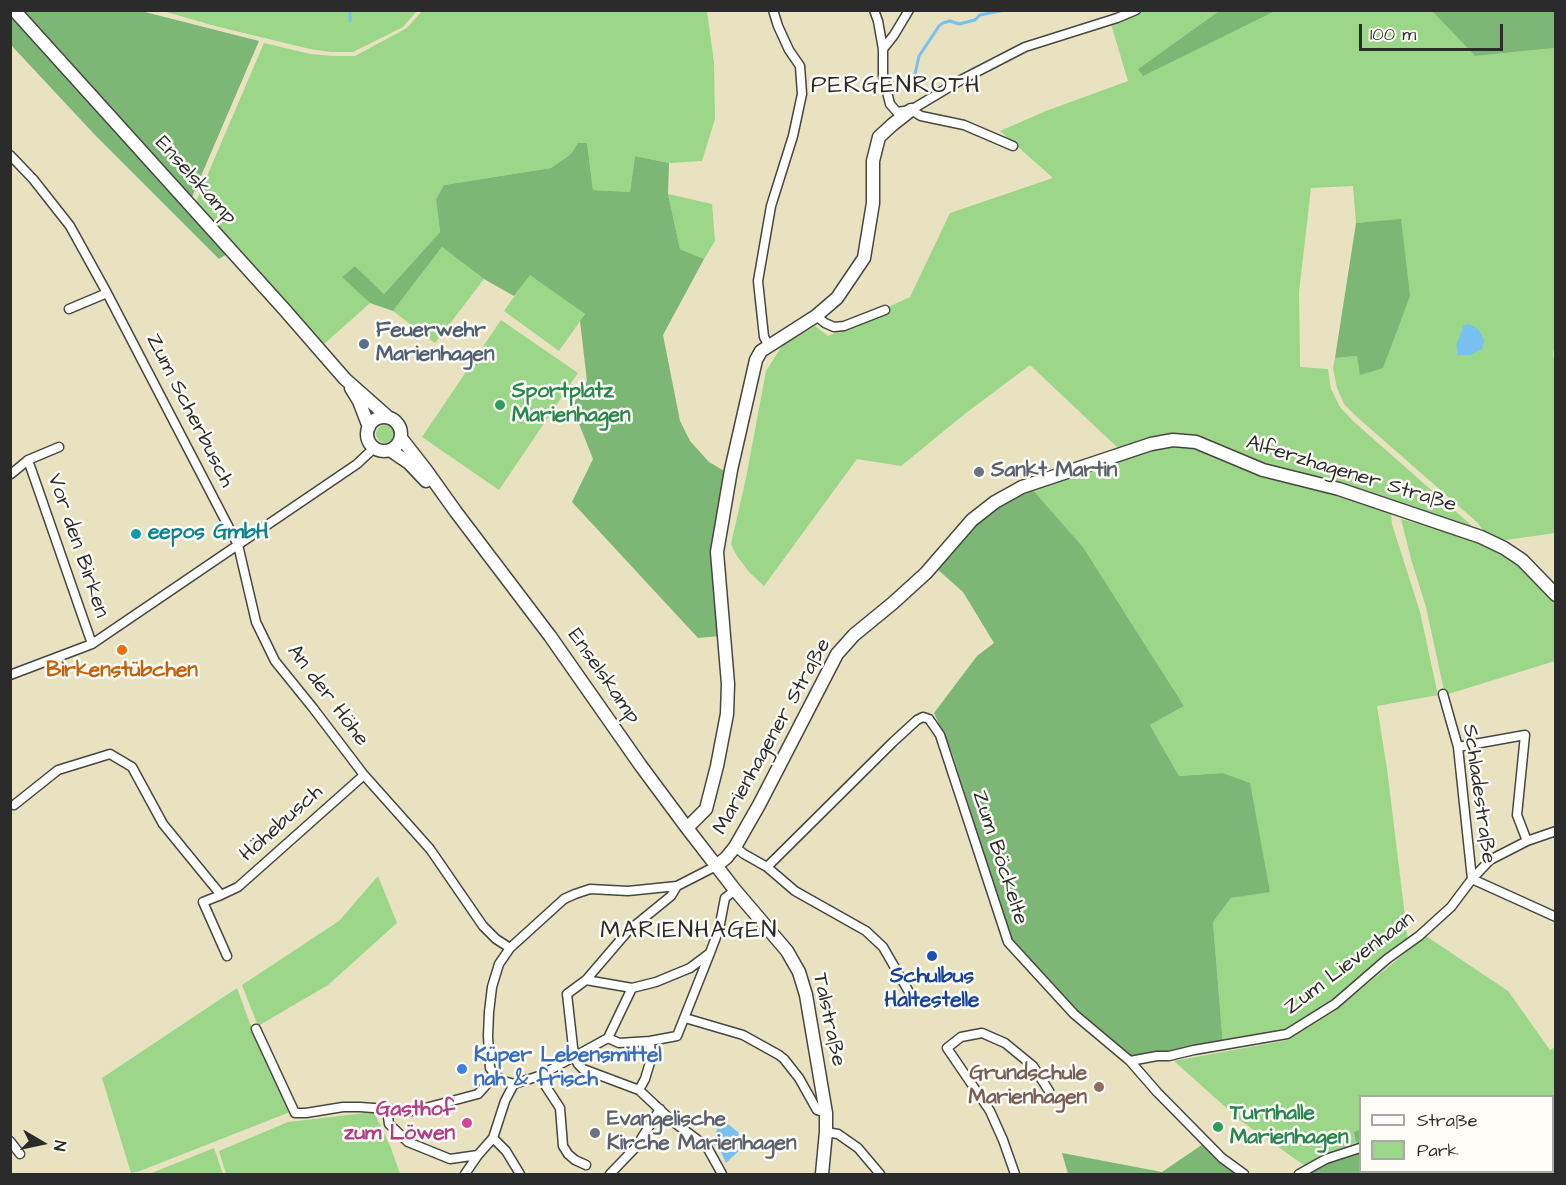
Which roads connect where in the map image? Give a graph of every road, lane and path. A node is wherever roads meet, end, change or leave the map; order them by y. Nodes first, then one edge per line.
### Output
1 (14, 10) edge
2 (772, 10) edge
3 (874, 10) edge
4 (909, 10) edge
5 (1136, 10) edge
6 (883, 50) junction
7 (911, 110) junction
8 (1013, 146) dead end
9 (10, 155) edge
10 (107, 293) junction
11 (69, 309) dead end
12 (885, 310) dead end
13 (816, 316) junction
14 (769, 346) junction
15 (345, 379) junction
16 (388, 417) junction
17 (369, 428) junction
18 (401, 438) junction
19 (59, 447) dead end
20 (374, 448) junction
21 (390, 450) junction
22 (1119, 454) joint
23 (28, 460) junction
24 (12, 474) edge
25 (456, 512) junction
26 (238, 545) junction
27 (1556, 595) edge
28 (92, 644) junction
29 (10, 675) edge
30 (1443, 694) dead end
31 (1458, 747) junction
32 (364, 775) junction
33 (14, 805) dead end
34 (687, 828) junction
35 (1556, 831) edge
36 (1527, 841) junction
37 (735, 847) junction
38 (716, 866) junction
39 (767, 867) junction
40 (1472, 879) junction
41 (677, 886) junction
42 (735, 890) junction
43 (220, 895) junction
44 (1556, 917) edge
45 (510, 948) junction
46 (710, 953) junction
47 (227, 956) dead end
48 (586, 981) junction
49 (632, 988) junction
50 (909, 992) dead end
51 (685, 1018) junction
52 (256, 1029) dead end
53 (608, 1038) junction
54 (650, 1041) junction
55 (574, 1056) junction
56 (1130, 1061) junction
57 (495, 1075) junction
58 (539, 1076) junction
59 (514, 1084) junction
60 (639, 1090) junction
61 (1049, 1091) dead end
62 (387, 1109) junction
63 (660, 1109) junction
64 (826, 1113) junction
65 (826, 1132) junction
66 (494, 1138) junction
67 (10, 1141) edge
68 (1359, 1148) edge
69 (20, 1154) dead end
70 (478, 1155) junction
71 (586, 1165) dead end
72 (465, 1174) edge
73 (520, 1174) edge
74 (610, 1174) edge
75 (722, 1174) edge
76 (822, 1174) edge
77 (880, 1174) edge
78 (1015, 1174) edge
79 (1244, 1174) edge
80 (1299, 1174) edge

1 - 15 main road, Enselskamp
2 - 14 street
3 - 6 street
4 - 6 street
5 - 7 street
6 - 7 street
7 - 8 street
7 - 13 main road
9 - 10 street, Zum Scherbusch
10 - 11 street
10 - 26 street, Zum Scherbusch
12 - 13 street
13 - 14 main road
14 - 34 main road
15 - 16 main road, Enselskamp
15 - 17 main road, Enselskamp
16 - 17 main road
16 - 18 main road, Enselskamp
17 - 20 main road, Enselskamp
18 - 21 main road
18 - 25 main road, Enselskamp
19 - 23 street, Vor den Birken
20 - 21 main road, Enselskamp
20 - 26 street
21 - 25 main road, Enselskamp
22 - 27 main road, Alferzhagener Straße
22 - 37 main road, Marienhagener Straße
23 - 24 street, Vor den Birken
23 - 28 street, Vor den Birken
25 - 34 main road, Enselskamp
26 - 28 street, Vor den Birken
26 - 32 street, An der Höhe
28 - 29 street, Vor den Birken
30 - 31 street, Schladestraße
31 - 36 street
31 - 40 street, Schladestraße
32 - 43 street, Höhebusch
32 - 45 street, An der Höhe
33 - 43 street
34 - 38 main road, Enselskamp
35 - 36 street, Zum Lievenhaan
36 - 40 street, Zum Lievenhaan
37 - 38 main road, Marienhagener Straße
37 - 39 street
38 - 41 street, Marienhagener Straße
38 - 42 main road, Talstraße
39 - 50 street
39 - 56 street, Zum Böckelte
40 - 44 street, Schladestraße
40 - 56 street, Zum Lievenhaan
41 - 45 street, Marienhagener Straße
41 - 48 street
42 - 46 street
42 - 64 main road, Talstraße
43 - 47 street, Höhebusch
45 - 57 street, Marienhagener Straße
46 - 49 street
46 - 51 street
48 - 49 street
48 - 55 street
49 - 53 street
51 - 54 street
51 - 64 street
52 - 62 street
53 - 54 street
53 - 55 street
54 - 60 street
55 - 58 street
55 - 60 street
56 - 79 street, Zum Böckelte
57 - 59 street
57 - 62 street
58 - 59 street
58 - 71 street
59 - 66 street
60 - 63 street
61 - 78 street
62 - 70 street
63 - 74 street
63 - 75 street
64 - 65 main road, Talstraße
65 - 76 main road, Talstraße
65 - 77 street
66 - 70 street
66 - 73 street
67 - 69 street
68 - 80 street
70 - 72 street

